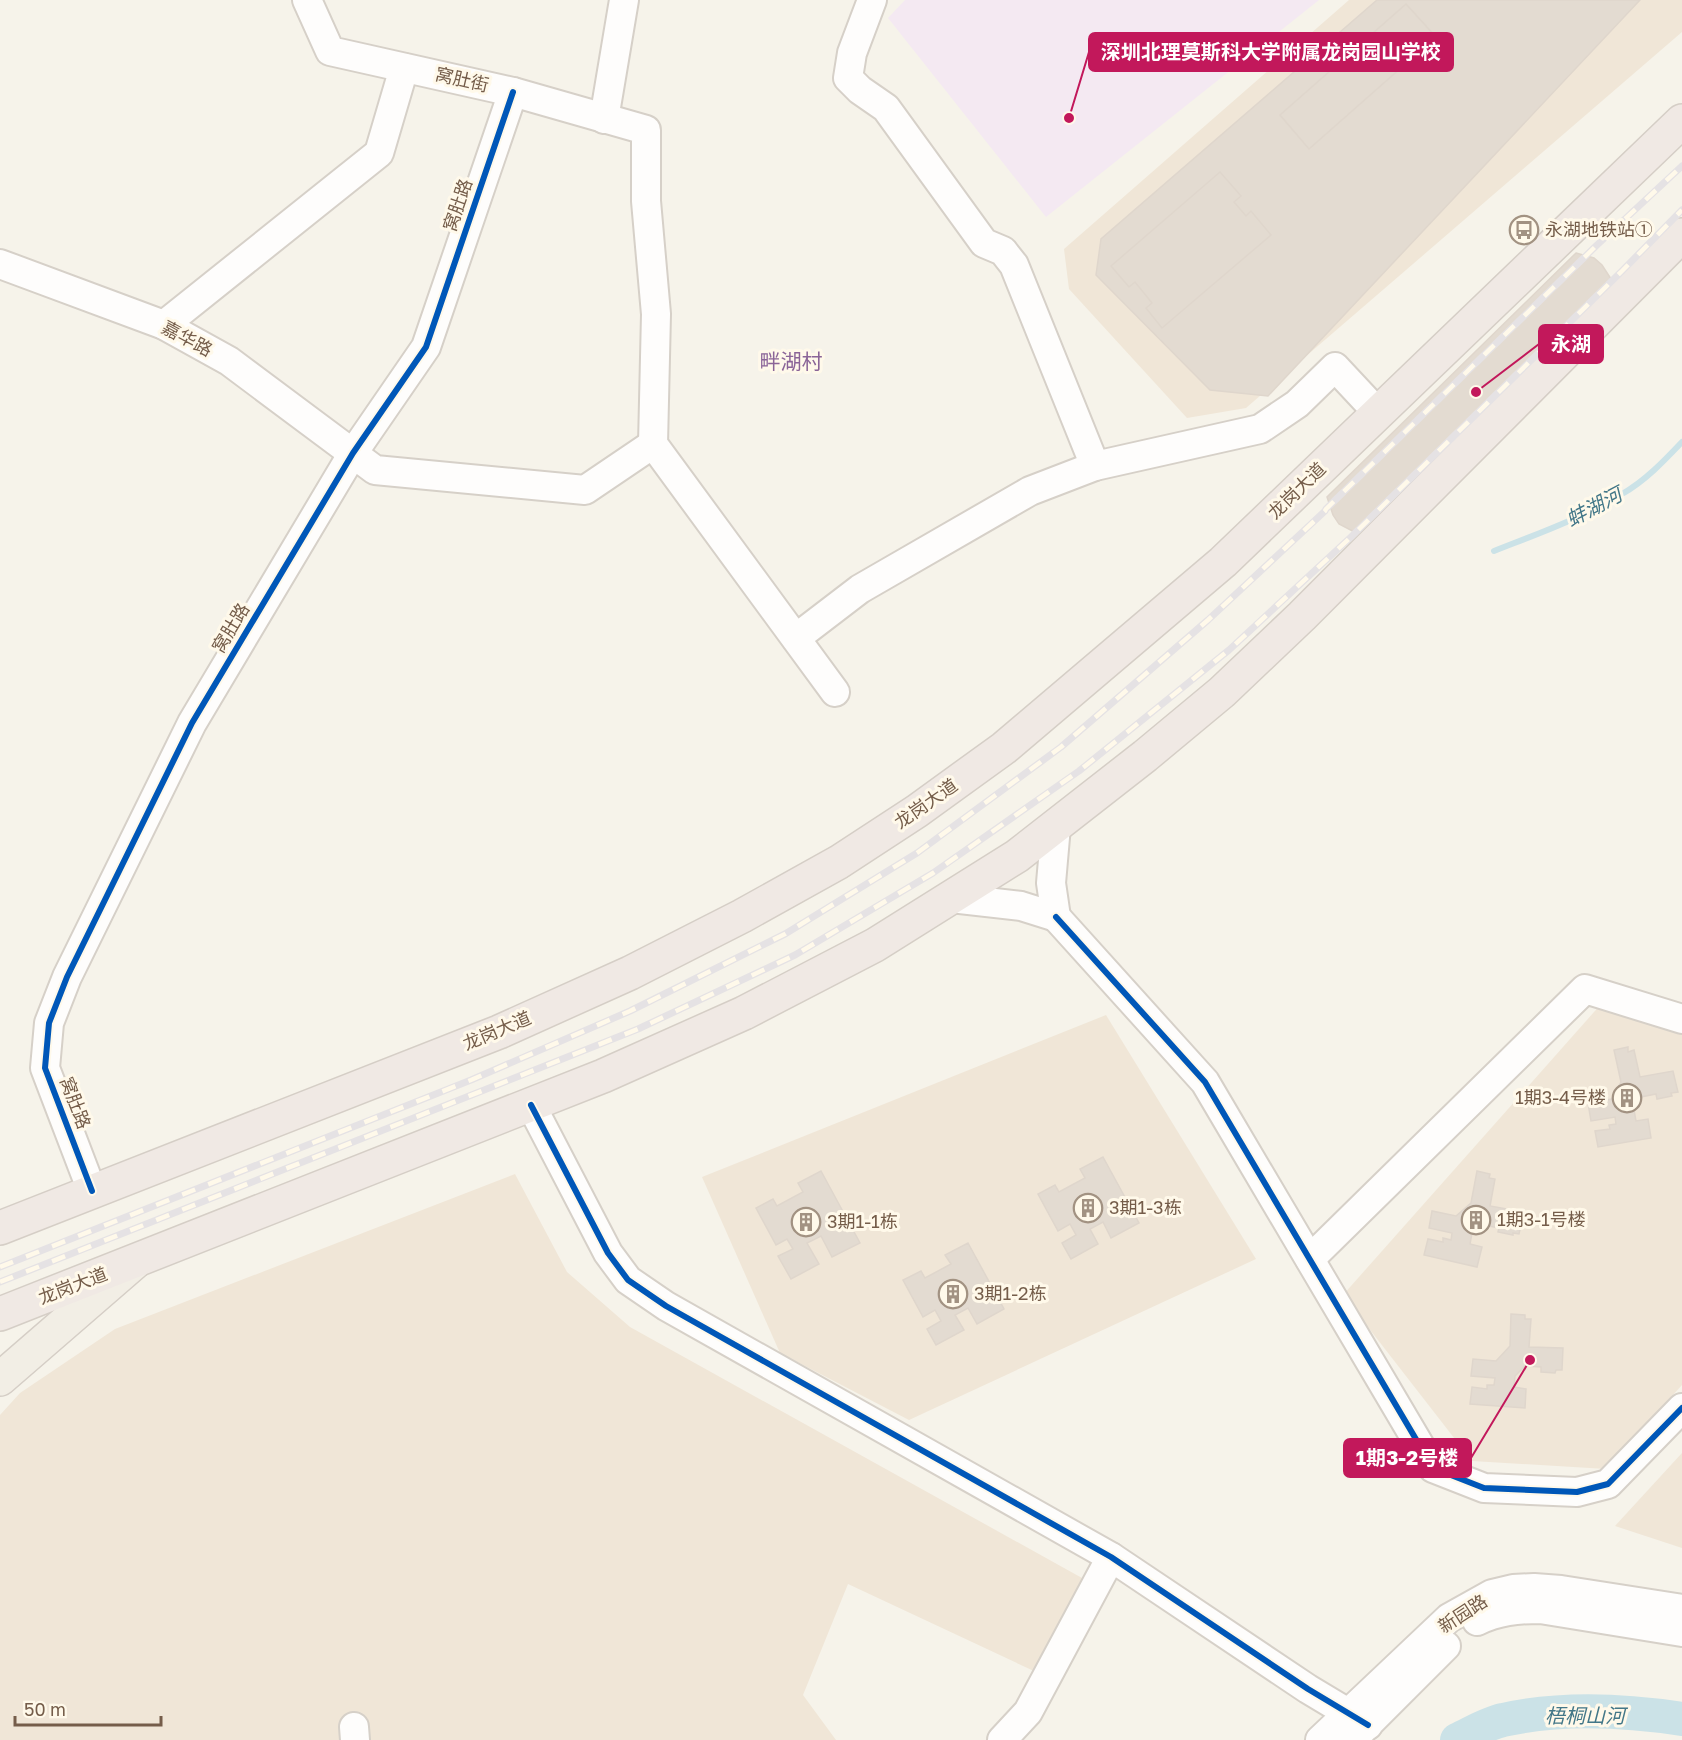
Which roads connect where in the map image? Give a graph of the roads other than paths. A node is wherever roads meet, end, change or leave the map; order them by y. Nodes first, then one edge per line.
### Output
1 (307, 0) edge
2 (624, 0) edge
3 (872, 0) edge
4 (404, 68) junction
5 (513, 92) junction
6 (604, 118) junction
7 (1682, 121) edge
8 (1682, 235) edge
9 (0, 264) edge
10 (164, 326) junction
11 (1378, 413) junction
12 (653, 444) junction
13 (353, 453) junction
14 (1095, 466) junction
15 (796, 638) junction
16 (836, 692) dead end
17 (1056, 826) junction
18 (951, 897) junction
19 (1056, 917) junction
20 (1682, 1019) edge
21 (531, 1105) junction
22 (92, 1191) junction
23 (0, 1228) edge
24 (1310, 1259) junction
25 (135, 1262) junction
26 (0, 1314) edge
27 (0, 1379) edge
28 (1682, 1408) edge
29 (1111, 1557) junction
30 (1682, 1609) edge
31 (1682, 1632) edge
32 (1356, 1726) edge
33 (1002, 1740) edge
34 (1320, 1740) edge

1 - 4 street, 窝肚街
2 - 6 street
3 - 14 street
4 - 5 street, 窝肚街
4 - 10 street
5 - 6 street, 窝肚街
5 - 13 street, 窝肚路
6 - 12 street, 窝肚街
7 - 11 highway, 龙岗大道
8 - 17 highway, 龙岗大道
9 - 10 street, 嘉华路
10 - 13 street, 嘉华路
11 - 14 street
11 - 22 highway, 龙岗大道
12 - 13 street, 嘉华路
12 - 15 street
13 - 22 street, 窝肚路
14 - 15 street
15 - 16 street
17 - 18 highway, 龙岗大道
17 - 19 street
18 - 19 street
18 - 21 highway, 龙岗大道
19 - 24 street
20 - 24 street
21 - 25 highway, 龙岗大道
21 - 29 street
22 - 23 highway, 龙岗大道
24 - 28 street
25 - 26 highway, 龙岗大道
25 - 27 main road
29 - 32 street
29 - 33 street
30 - 32 street, 新园路
31 - 32 street, 新园路
32 - 34 street, 新园路

